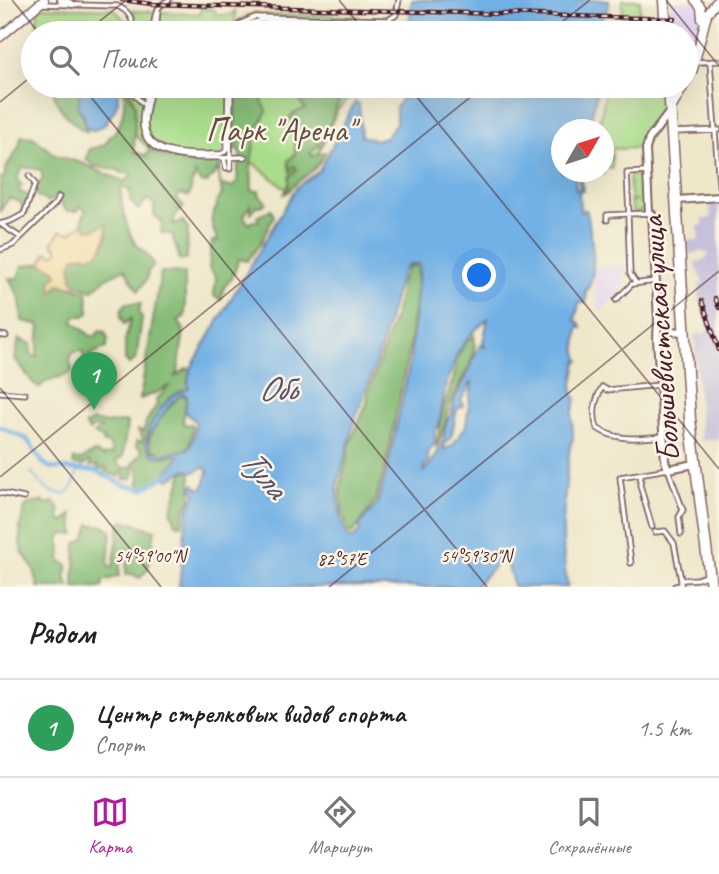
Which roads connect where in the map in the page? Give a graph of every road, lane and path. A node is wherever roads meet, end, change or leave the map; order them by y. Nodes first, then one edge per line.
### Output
1 (61, 0) edge
2 (169, 0) edge
3 (400, 0) edge
4 (666, 0) edge
5 (695, 0) edge
6 (718, 0) edge
7 (39, 2) edge
8 (72, 4) junction
9 (133, 21) edge
10 (156, 21) edge
11 (246, 21) edge
12 (666, 21) edge
13 (667, 21) edge
14 (702, 28) junction
15 (0, 31) edge
16 (0, 37) edge
17 (698, 47) edge
18 (719, 61) edge
19 (698, 62) edge
20 (710, 62) junction
21 (148, 98) junction
22 (229, 98) edge
23 (672, 98) edge
24 (678, 98) edge
25 (140, 99) joint
26 (145, 106) junction
27 (673, 107) junction
28 (144, 115) junction
29 (674, 128) junction
30 (718, 130) edge
31 (652, 135) junction
32 (227, 156) junction
33 (245, 157) dead end
34 (228, 169) dead end
35 (647, 172) junction
36 (29, 176) dead end
37 (719, 186) edge
38 (59, 197) dead end
39 (719, 197) edge
40 (679, 200) junction
41 (651, 213) junction
42 (629, 215) junction
43 (607, 220) dead end
44 (0, 224) edge
45 (20, 237) junction
46 (0, 250) edge
47 (656, 281) junction
48 (636, 283) junction
49 (616, 300) dead end
50 (658, 319) junction
51 (685, 332) junction
52 (0, 335) edge
53 (6, 336) dead end
54 (660, 385) junction
55 (0, 392) edge
56 (25, 394) dead end
57 (663, 436) junction
58 (695, 464) junction
59 (668, 469) junction
60 (641, 474) junction
61 (0, 493) edge
62 (24, 498) dead end
63 (653, 527) dead end
64 (655, 532) dead end
65 (681, 534) dead end
66 (631, 563) dead end
67 (710, 575) junction
68 (681, 580) junction
69 (675, 586) edge
70 (713, 587) edge

1 - 8 street
2 - 10 street
3 - 11 street
4 - 12 highway
4 - 13 highway
5 - 14 main road
6 - 14 main road
7 - 8 street
7 - 15 main road
7 - 16 main road
8 - 9 street
14 - 17 main road
18 - 20 street
19 - 20 street
20 - 30 street
21 - 25 street
21 - 26 street
21 - 28 street
22 - 32 street
23 - 27 highway, Большевистская улица
24 - 27 main road
25 - 26 street
26 - 28 street
27 - 29 highway, Большевистская улица
27 - 31 street
28 - 32 street
29 - 30 street
29 - 31 street
29 - 40 highway, Большевистская улица
30 - 37 street
31 - 35 street
32 - 33 street
32 - 34 street
35 - 41 street
35 - 42 street
36 - 44 street
38 - 45 street
39 - 40 street
40 - 51 highway, Большевистская улица
40 - 70 highway, Большевистская улица
41 - 42 street
41 - 47 street
42 - 43 street
42 - 48 street
44 - 45 street
45 - 46 street
47 - 48 street
47 - 50 street
48 - 49 street
50 - 51 street
50 - 54 street
51 - 58 highway, Большевистская улица
52 - 53 street
54 - 57 street
54 - 57 street
55 - 56 street
57 - 59 street
58 - 59 street
58 - 67 highway, Большевистская улица
59 - 60 street
59 - 65 street
60 - 63 street
60 - 66 street
61 - 62 street
64 - 68 street
67 - 68 street
67 - 70 highway, Большевистская улица
68 - 69 street

